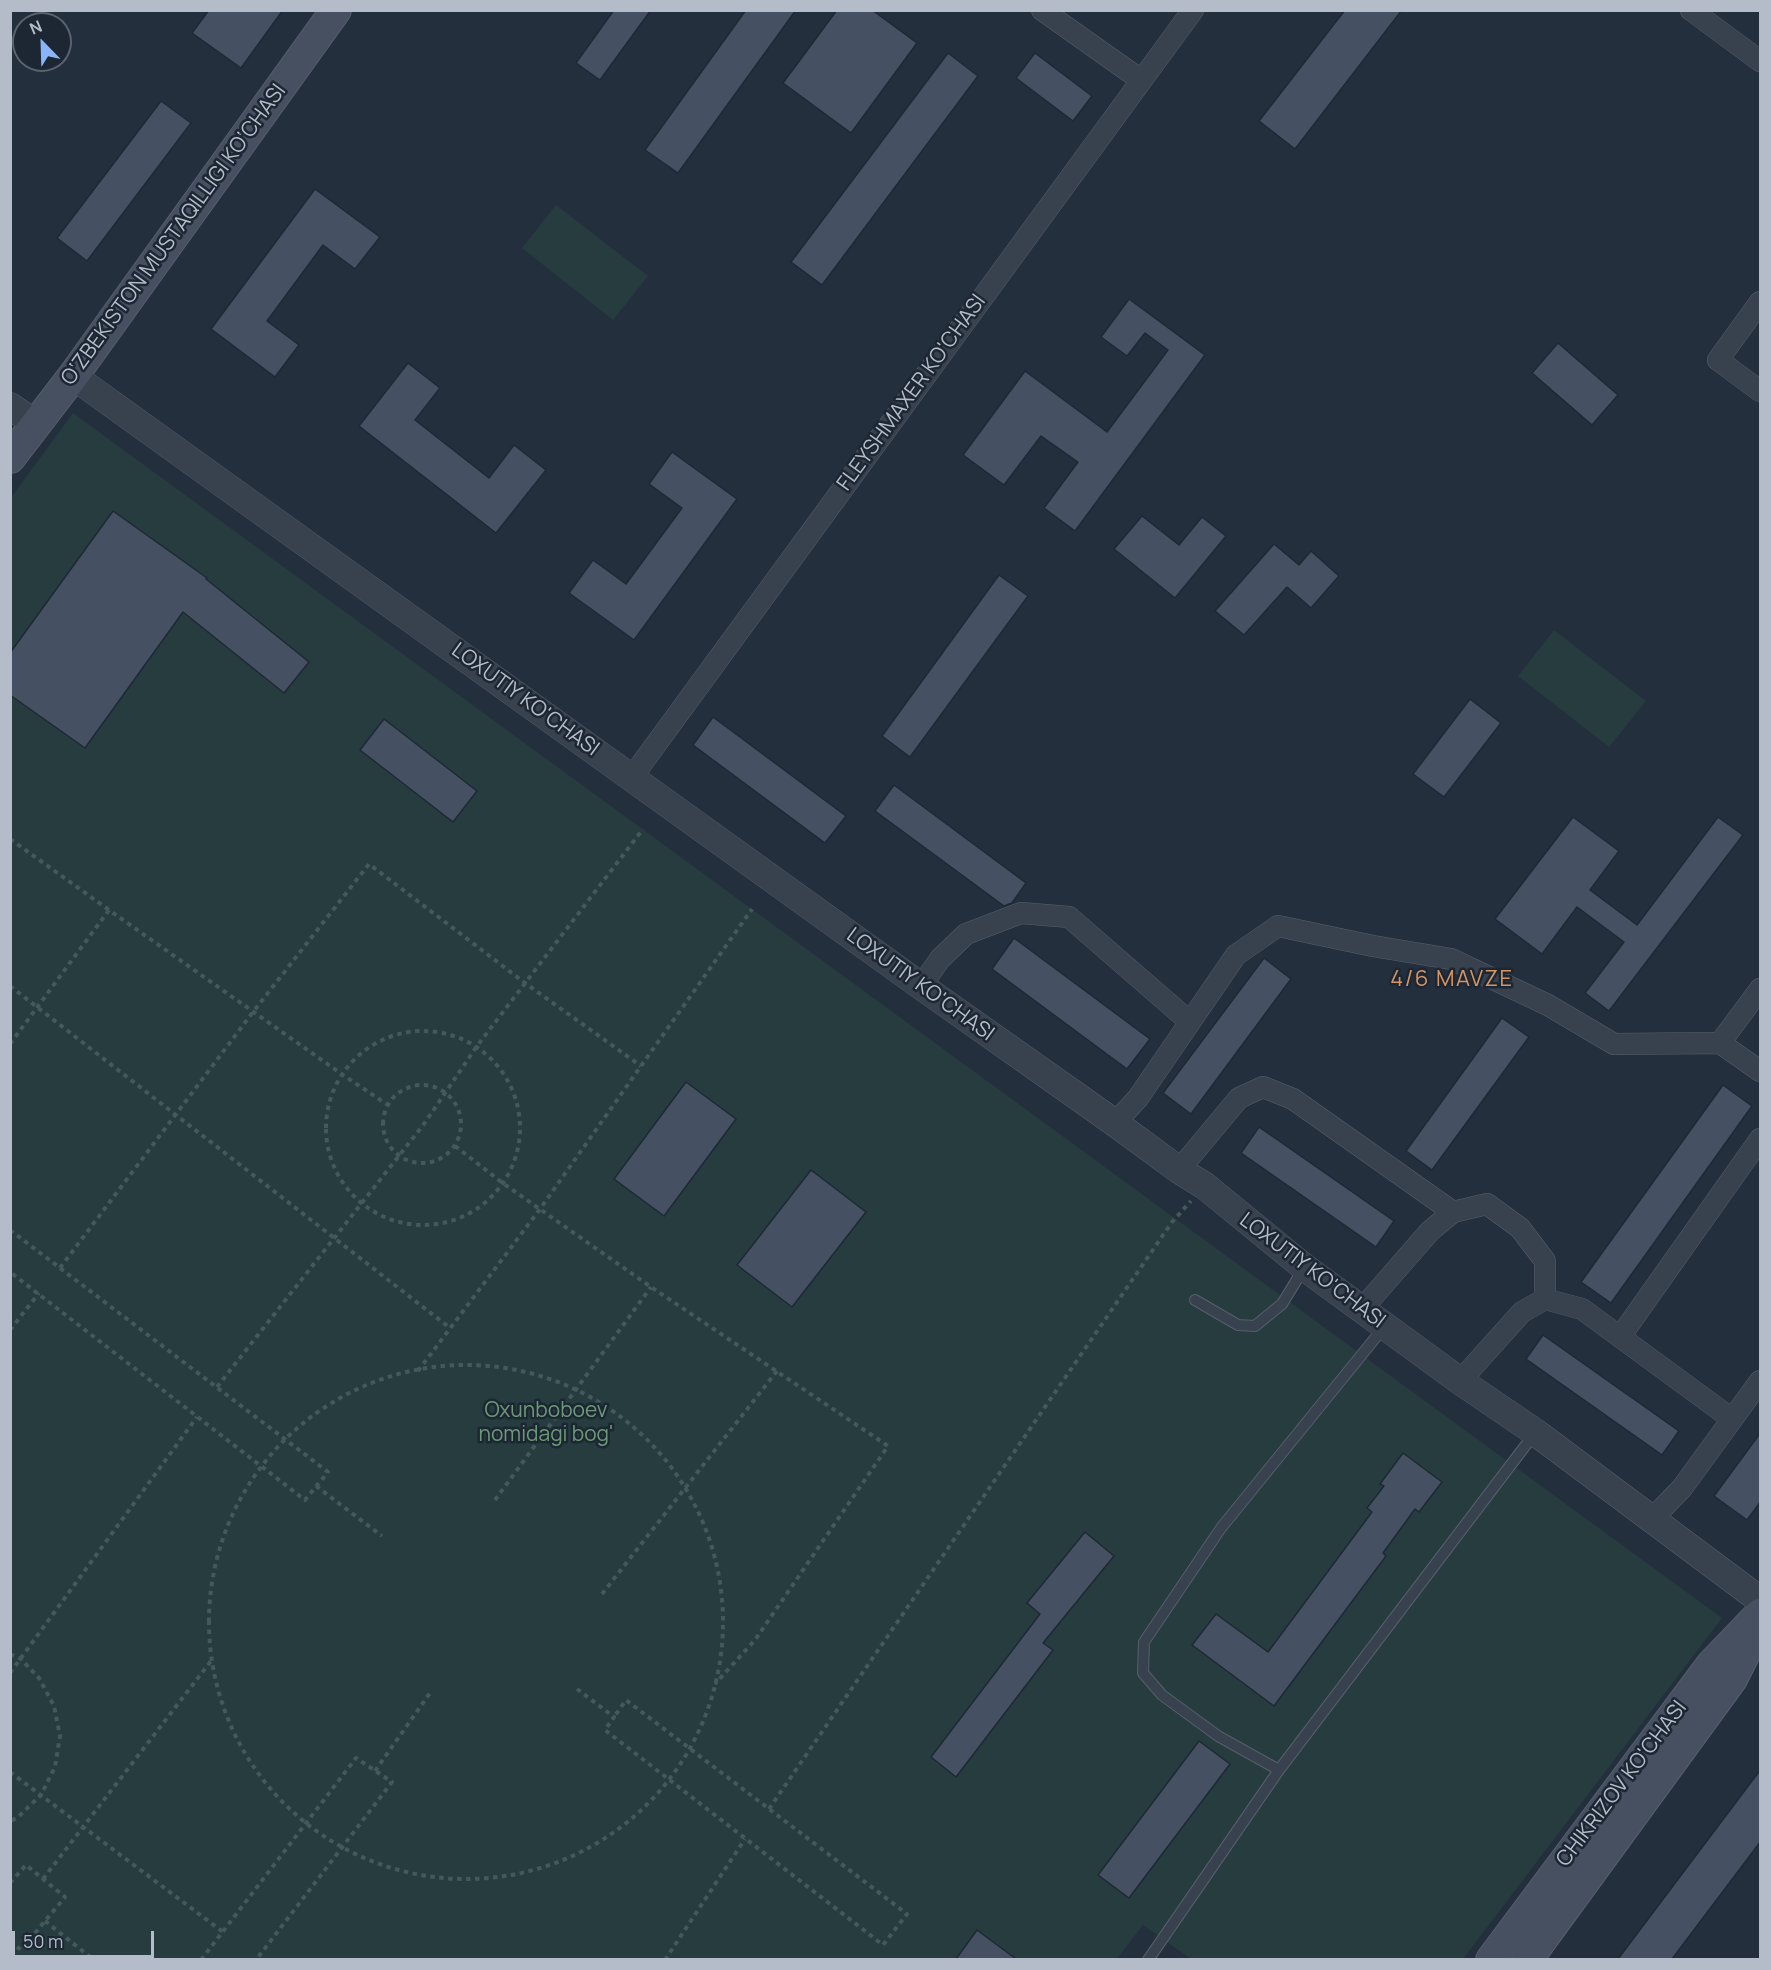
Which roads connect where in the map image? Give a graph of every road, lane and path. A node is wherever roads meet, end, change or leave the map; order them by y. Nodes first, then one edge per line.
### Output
1 (336, 10) edge
2 (1042, 10) edge
3 (1193, 10) edge
4 (1691, 10) edge
5 (1761, 61) edge
6 (1141, 80) junction
7 (1761, 302) edge
8 (73, 376) junction
9 (1761, 391) edge
10 (10, 406) edge
11 (36, 424) junction
12 (10, 458) edge
13 (632, 777) junction
14 (643, 829) dead end
15 (10, 839) edge
16 (752, 909) dead end
17 (109, 910) junction
18 (525, 983) junction
19 (10, 986) edge
20 (921, 986) junction
21 (1761, 989) edge
22 (38, 1007) junction
23 (253, 1012) junction
24 (1190, 1022) junction
25 (1720, 1042) junction
26 (10, 1044) edge
27 (477, 1046) junction
28 (641, 1066) junction
29 (1761, 1071) edge
30 (343, 1075) junction
31 (445, 1093) junction
32 (388, 1105) junction
33 (175, 1115) junction
34 (1115, 1123) junction
35 (1761, 1139) edge
36 (455, 1146) junction
37 (399, 1157) junction
38 (1179, 1170) junction
39 (504, 1184) junction
40 (1204, 1186) junction
41 (362, 1205) junction
42 (540, 1209) junction
43 (1453, 1212) junction
44 (10, 1230) edge
45 (335, 1239) junction
46 (60, 1268) junction
47 (1304, 1268) junction
48 (10, 1272) edge
49 (651, 1287) junction
50 (39, 1293) junction
51 (1545, 1299) junction
52 (1195, 1300) dead end
53 (1362, 1309) junction
54 (1385, 1326) junction
55 (450, 1328) junction
56 (10, 1330) edge
57 (1620, 1337) junction
58 (418, 1371) junction
59 (777, 1371) junction
60 (1460, 1381) junction
61 (1761, 1381) edge
62 (217, 1387) junction
63 (575, 1389) junction
64 (197, 1417) junction
65 (1732, 1419) junction
66 (1535, 1432) junction
67 (287, 1441) junction
68 (262, 1467) junction
69 (316, 1486) junction
70 (687, 1486) junction
71 (495, 1500) dead end
72 (1652, 1519) junction
73 (382, 1536) dead end
74 (602, 1594) dead end
75 (1761, 1600) edge
76 (1761, 1614) edge
77 (1761, 1622) edge
78 (10, 1654) edge
79 (21, 1659) junction
80 (211, 1661) junction
81 (10, 1673) edge
82 (714, 1684) junction
83 (577, 1689) dead end
84 (430, 1693) dead end
85 (614, 1717) junction
86 (689, 1748) junction
87 (1279, 1770) junction
88 (375, 1771) junction
89 (10, 1772) edge
90 (669, 1779) junction
91 (41, 1795) junction
92 (769, 1809) junction
93 (10, 1821) edge
94 (307, 1823) junction
95 (83, 1827) junction
96 (745, 1839) junction
97 (342, 1847) junction
98 (43, 1879) junction
99 (10, 1883) edge
100 (45, 1921) junction
101 (223, 1932) junction
102 (10, 1941) edge
103 (94, 1959) edge
104 (201, 1959) edge
105 (256, 1959) edge
106 (665, 1959) edge
107 (1148, 1959) edge
108 (1491, 1959) edge
109 (1527, 1959) edge

1 - 8 main road, O‘ZBEKISTON MUSTAQILLIGI KO‘CHASI
2 - 6 street
3 - 6 street, FLEYSHMAXER KO'CHASI
4 - 5 street
6 - 13 street, FLEYSHMAXER KO'CHASI
7 - 9 street
8 - 11 main road, O‘ZBEKISTON MUSTAQILLIGI KO‘CHASI
8 - 13 street, LOXUTIY KO'CHASI
10 - 11 street
11 - 12 main road, O‘ZBEKISTON MUSTAQILLIGI KO‘CHASI
13 - 20 street, LOXUTIY KO'CHASI
14 - 18 path
15 - 17 path
16 - 28 path
17 - 22 path
17 - 23 path
18 - 23 path
18 - 27 path
18 - 28 path
19 - 22 path
20 - 24 street
20 - 34 street, LOXUTIY KO'CHASI
21 - 25 street
22 - 26 path
22 - 33 path
23 - 30 path
23 - 33 path
24 - 25 street
24 - 34 street
25 - 29 street
27 - 30 path
27 - 31 path
27 - 39 path
28 - 42 path
30 - 32 path
30 - 41 path
31 - 32 path
31 - 36 path
31 - 37 path
32 - 37 path
33 - 45 path
33 - 46 path
34 - 38 street, LOXUTIY KO'CHASI
35 - 57 street
36 - 37 path
36 - 39 path
37 - 41 path
38 - 40 street, LOXUTIY KO'CHASI
38 - 43 street
39 - 41 path
39 - 42 path
40 - 47 street, LOXUTIY KO'CHASI
40 - 92 path
41 - 45 path
42 - 49 path
42 - 55 path
43 - 51 street
43 - 53 street
44 - 46 path
45 - 55 path
45 - 62 path
46 - 62 path
47 - 52 lane
47 - 53 street, LOXUTIY KO'CHASI
48 - 50 path
49 - 59 path
49 - 63 path
50 - 56 path
50 - 64 path
51 - 57 street
51 - 60 street
53 - 54 street, LOXUTIY KO'CHASI
54 - 60 street, LOXUTIY KO'CHASI
54 - 87 lane
55 - 58 path
57 - 65 street
58 - 63 path
58 - 67 path
59 - 70 path
59 - 82 path
60 - 66 street, LOXUTIY KO'CHASI
61 - 65 street
62 - 67 path
63 - 70 path
63 - 71 path
64 - 68 path
64 - 79 path
65 - 72 street
66 - 72 street, LOXUTIY KO'CHASI
66 - 87 lane
67 - 68 path
67 - 69 path
68 - 69 path
68 - 80 path
69 - 73 path
70 - 74 path
70 - 82 path
72 - 75 street, LOXUTIY KO'CHASI
76 - 108 main road, CHIKRIZOV KO'CHASI
77 - 109 main road, CHIKRIZOV KO'CHASI
78 - 79 path
79 - 81 path
79 - 91 path
80 - 94 path
80 - 95 path
82 - 86 path
83 - 85 path
84 - 88 path
85 - 86 path
85 - 90 path
86 - 90 path
86 - 92 path
87 - 107 lane
88 - 94 path
88 - 97 path
89 - 91 path
90 - 96 path
90 - 97 path
91 - 93 path
91 - 95 path
92 - 96 path
94 - 97 path
94 - 101 path
95 - 98 path
95 - 101 path
96 - 106 path
97 - 105 path
98 - 99 path
98 - 100 path
100 - 102 path
100 - 103 path
101 - 104 path

